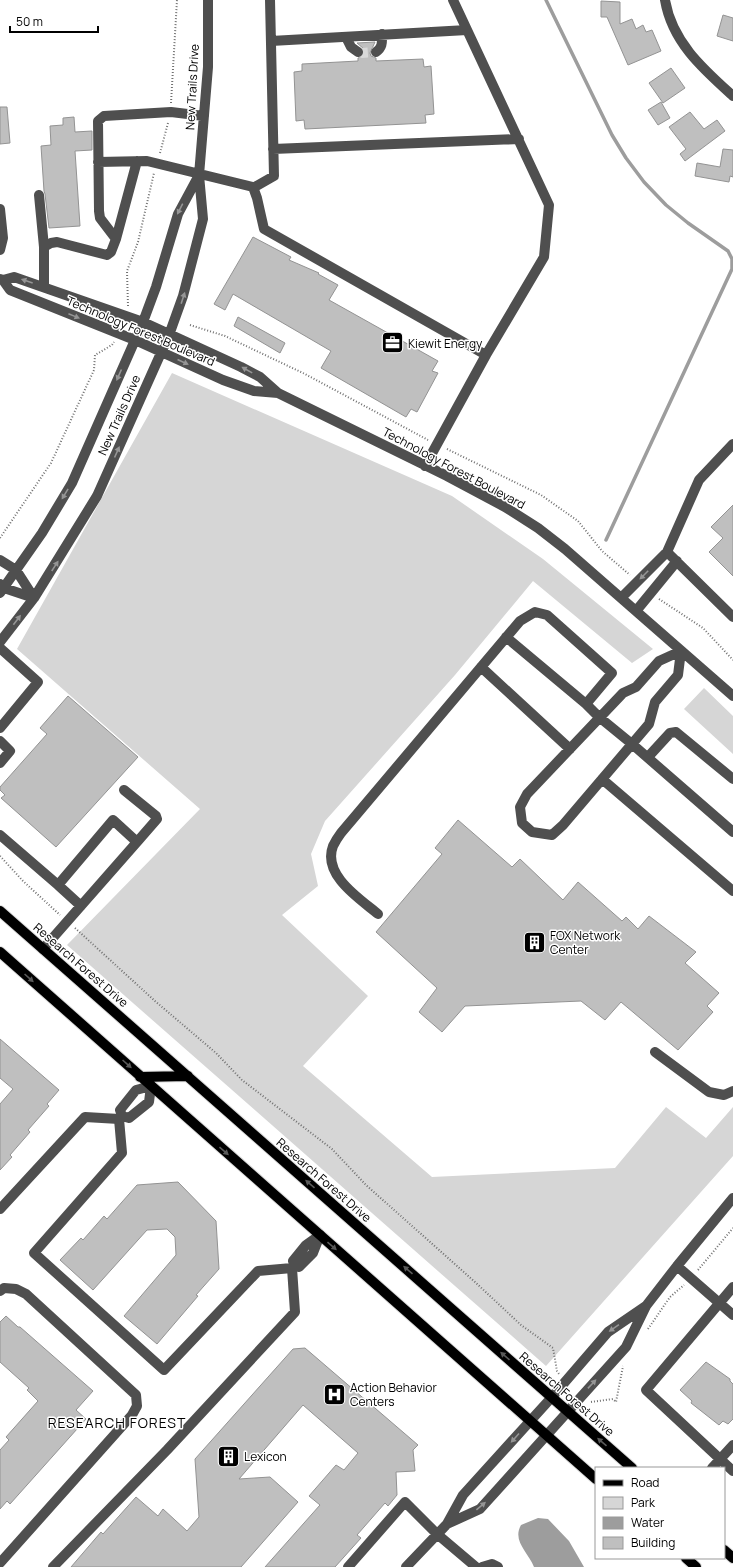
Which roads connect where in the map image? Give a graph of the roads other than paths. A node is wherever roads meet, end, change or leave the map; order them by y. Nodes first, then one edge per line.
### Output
1 (208, 0) edge
2 (270, 0) edge
3 (453, 0) edge
4 (665, 0) edge
5 (467, 30) junction
6 (382, 34) junction
7 (346, 37) junction
8 (271, 41) junction
9 (358, 52) dead end
10 (376, 52) dead end
11 (733, 96) edge
12 (204, 116) junction
13 (519, 139) junction
14 (273, 149) junction
15 (98, 162) junction
16 (137, 162) junction
17 (199, 175) junction
18 (253, 188) junction
19 (39, 195) dead end
20 (0, 209) edge
21 (116, 239) junction
22 (44, 247) junction
23 (0, 250) edge
24 (1, 279) edge
25 (44, 287) junction
26 (143, 322) junction
27 (169, 334) junction
28 (135, 340) junction
29 (162, 352) junction
30 (486, 355) junction
31 (278, 393) junction
32 (733, 444) edge
33 (425, 466) junction
34 (667, 552) junction
35 (0, 560) edge
36 (677, 561) junction
37 (16, 570) junction
38 (1, 588) edge
39 (34, 598) junction
40 (621, 598) junction
41 (636, 611) junction
42 (733, 617) edge
43 (506, 637) junction
44 (0, 642) edge
45 (0, 648) edge
46 (681, 651) junction
47 (481, 667) junction
48 (733, 696) edge
49 (586, 704) junction
50 (599, 717) junction
51 (0, 728) edge
52 (0, 741) edge
53 (632, 744) junction
54 (570, 749) junction
55 (648, 757) junction
56 (0, 763) edge
57 (602, 779) junction
58 (733, 779) edge
59 (124, 790) dead end
60 (733, 832) edge
61 (0, 835) edge
62 (137, 842) junction
63 (58, 885) junction
64 (733, 891) edge
65 (81, 906) junction
66 (0, 911) edge
67 (378, 914) dead end
68 (43, 949) junction
69 (0, 952) edge
70 (655, 1052) dead end
71 (140, 1076) junction
72 (188, 1076) junction
73 (151, 1086) junction
74 (733, 1091) edge
75 (121, 1117) junction
76 (733, 1198) edge
77 (0, 1209) edge
78 (320, 1235) junction
79 (677, 1266) junction
80 (293, 1267) junction
81 (733, 1287) edge
82 (0, 1291) edge
83 (719, 1303) junction
84 (646, 1306) junction
85 (733, 1315) edge
86 (552, 1397) junction
87 (568, 1412) junction
88 (530, 1421) junction
89 (546, 1435) junction
90 (733, 1445) edge
91 (720, 1459) junction
92 (631, 1467) edge
93 (713, 1467) edge
94 (733, 1471) edge
95 (595, 1478) edge
96 (447, 1524) junction
97 (437, 1534) junction
98 (725, 1551) edge
99 (733, 1558) edge
100 (687, 1559) edge
101 (0, 1563) edge
102 (52, 1567) edge
103 (348, 1567) edge
104 (406, 1567) edge
105 (476, 1567) edge
106 (482, 1567) edge
107 (498, 1567) edge
108 (696, 1567) edge

1 - 12 street, New Trails Drive
2 - 8 street
3 - 5 street
4 - 11 street
5 - 6 street
5 - 13 street
6 - 7 street
6 - 10 street
7 - 8 street
7 - 9 street
8 - 14 street
12 - 15 street
12 - 17 street, New Trails Drive
13 - 14 street
13 - 30 street
14 - 18 street
15 - 16 street
15 - 21 street
16 - 17 street
16 - 21 street
17 - 18 street
17 -> 26 street, New Trails Drive
27 -> 17 street, New Trails Drive
18 - 30 street
19 - 22 street
20 - 23 street
21 - 22 street
22 - 25 street
25 -> 24 street, Technology Forest Boulevard
24 -> 28 street, Technology Forest Boulevard
25 - 26 street, Technology Forest Boulevard
26 - 27 street, Technology Forest Boulevard
26 - 28 street, New Trails Drive
27 - 29 street, New Trails Drive
31 -> 27 street, Technology Forest Boulevard
28 - 29 street, Technology Forest Boulevard
28 -> 37 street, New Trails Drive
29 -> 31 street, Technology Forest Boulevard
39 -> 29 street, New Trails Drive
30 - 33 street
31 - 33 street, Technology Forest Boulevard
32 - 34 street
33 - 40 street, Technology Forest Boulevard
34 - 36 street
34 -> 40 street
35 - 37 street
36 - 41 street
36 - 42 street
37 - 38 street, New Trails Drive
37 - 39 street
38 - 39 street
44 -> 39 street, New Trails Drive
40 - 41 street, Technology Forest Boulevard
41 - 46 street, Technology Forest Boulevard
43 - 47 street
43 - 49 street
43 - 49 street
45 - 51 street
46 - 48 street, Technology Forest Boulevard
46 - 50 street
46 - 53 street
47 - 54 street
47 - 67 street
49 - 50 street
50 - 53 street
50 - 54 street
52 - 56 street
53 - 55 street
53 - 57 street
54 - 57 street
55 - 58 street
55 - 60 street
57 - 64 street
59 - 62 street
61 - 63 street
62 - 63 street
62 - 65 street
63 - 65 street
65 - 68 street
66 - 68 main road, Research Forest Drive
68 - 72 main road, Research Forest Drive
69 -> 71 main road
70 - 74 street
71 - 72 main road
71 - 73 main road
86 -> 72 main road, Research Forest Drive
73 - 75 street
73 - 75 street
73 -> 78 main road
75 - 77 street
75 - 80 street
76 - 79 street
78 - 80 street
78 -> 88 main road
79 - 83 street
79 - 84 street
80 - 102 street
81 - 83 street
82 - 101 street
83 - 85 street
83 - 91 street
84 -> 86 street
87 -> 84 street
86 - 87 main road, Research Forest Drive
86 - 88 street
87 - 89 street
92 -> 87 main road, Research Forest Drive
88 - 89 main road
88 -> 96 street
89 - 95 main road
96 -> 89 street
90 - 91 street
91 - 93 street
91 - 94 street
96 - 97 street
97 - 103 street
97 - 104 street
97 - 105 street
98 - 99 main road
100 - 108 main road
106 - 107 street

